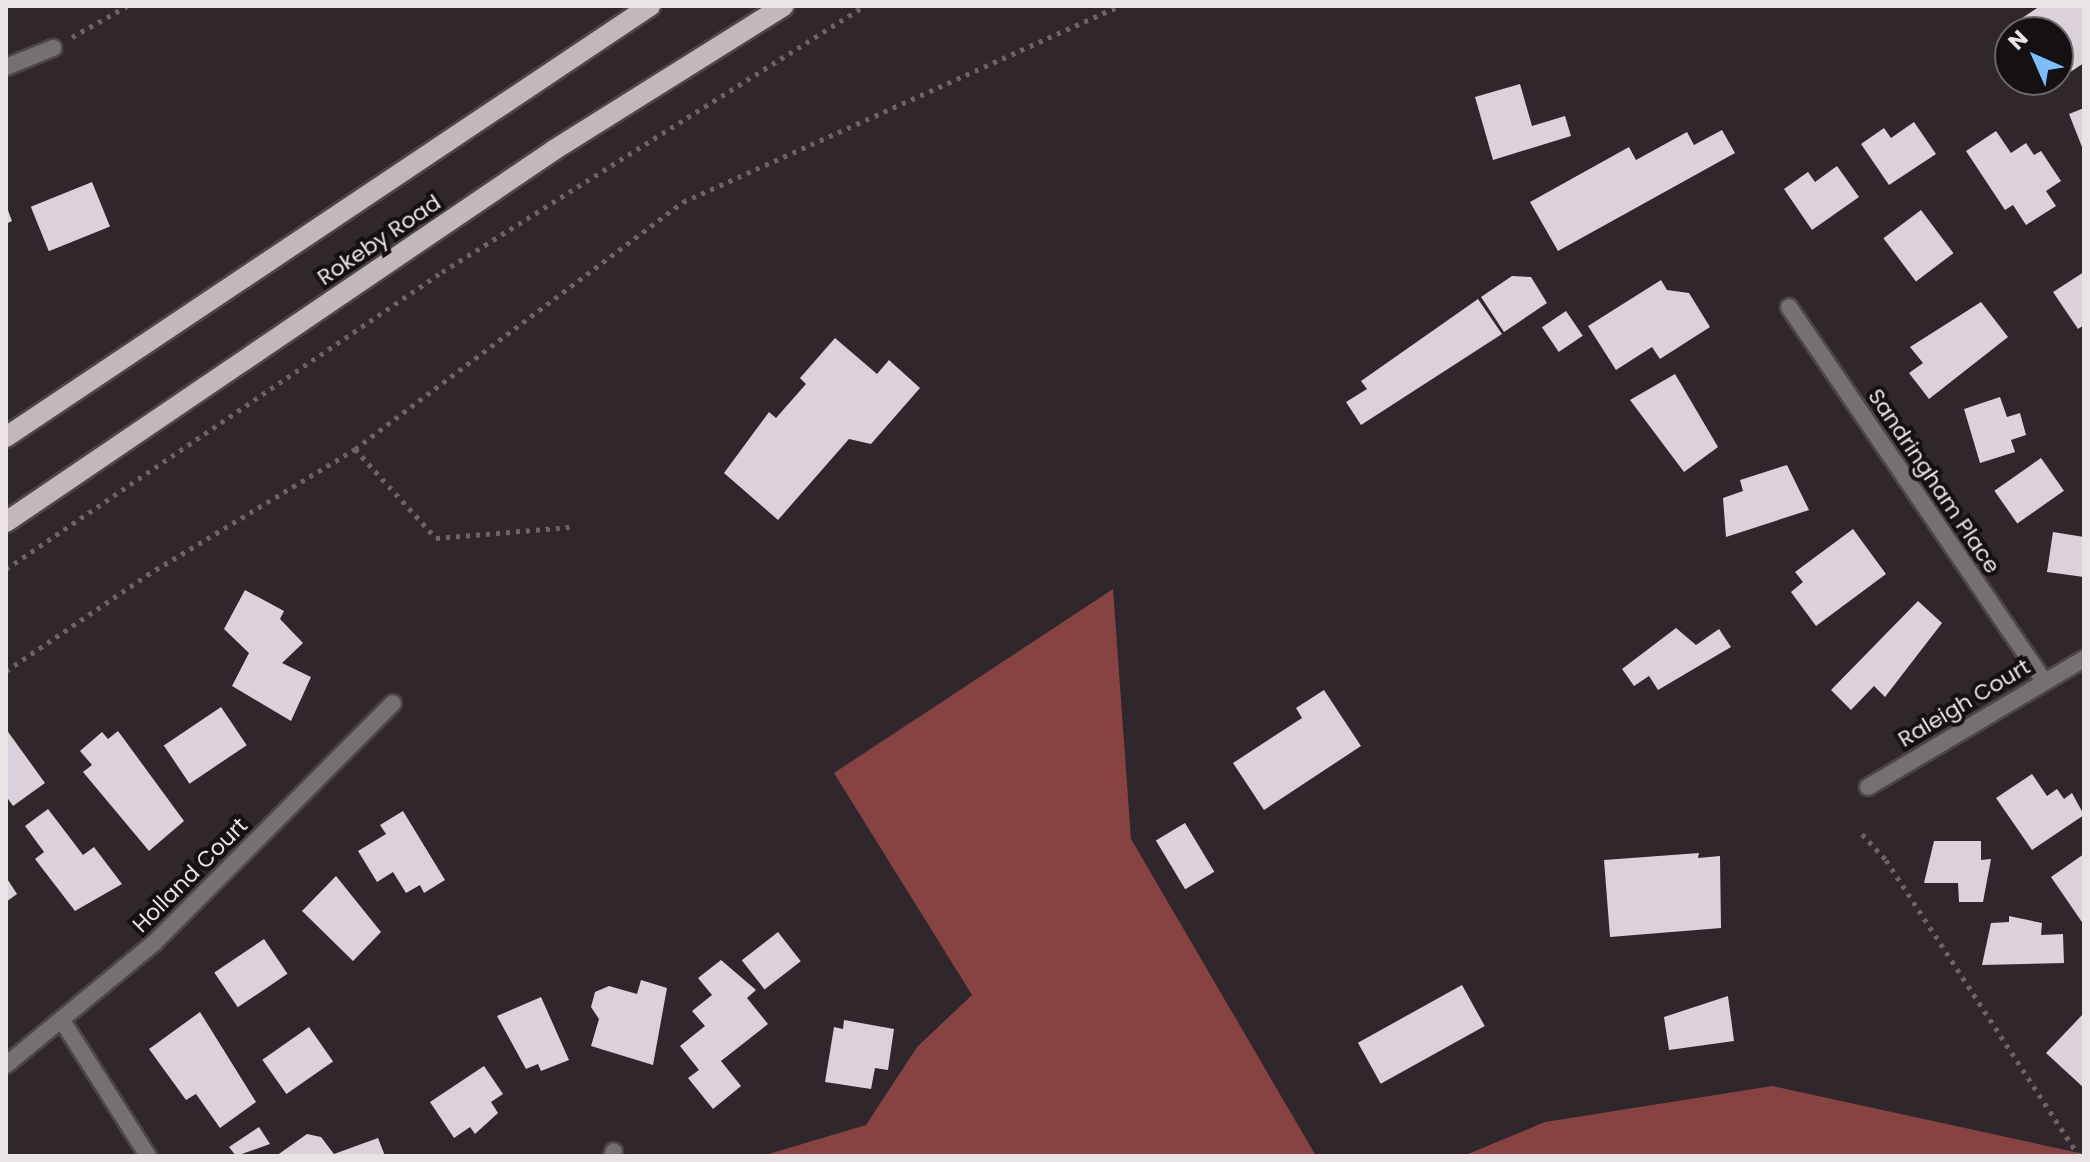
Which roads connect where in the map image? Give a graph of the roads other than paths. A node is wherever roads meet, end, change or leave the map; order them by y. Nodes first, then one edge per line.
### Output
1 (650, 6) edge
2 (784, 6) edge
3 (53, 48) road end
4 (6, 67) edge
5 (1789, 307) dead end
6 (6, 437) edge
7 (6, 522) edge
8 (2084, 659) edge
9 (2043, 680) junction
10 (393, 703) dead end
11 (1868, 787) dead end
12 (63, 1022) junction
13 (6, 1065) edge
14 (148, 1156) edge

1 - 6 main road, Rokeby Road
2 - 7 main road, Rokeby Road
3 - 4 street
5 - 9 street, Sandringham Place
8 - 9 street, Raleigh Court
9 - 11 street, Raleigh Court
10 - 12 street, Holland Court
12 - 13 street, Holland Court
12 - 14 street

